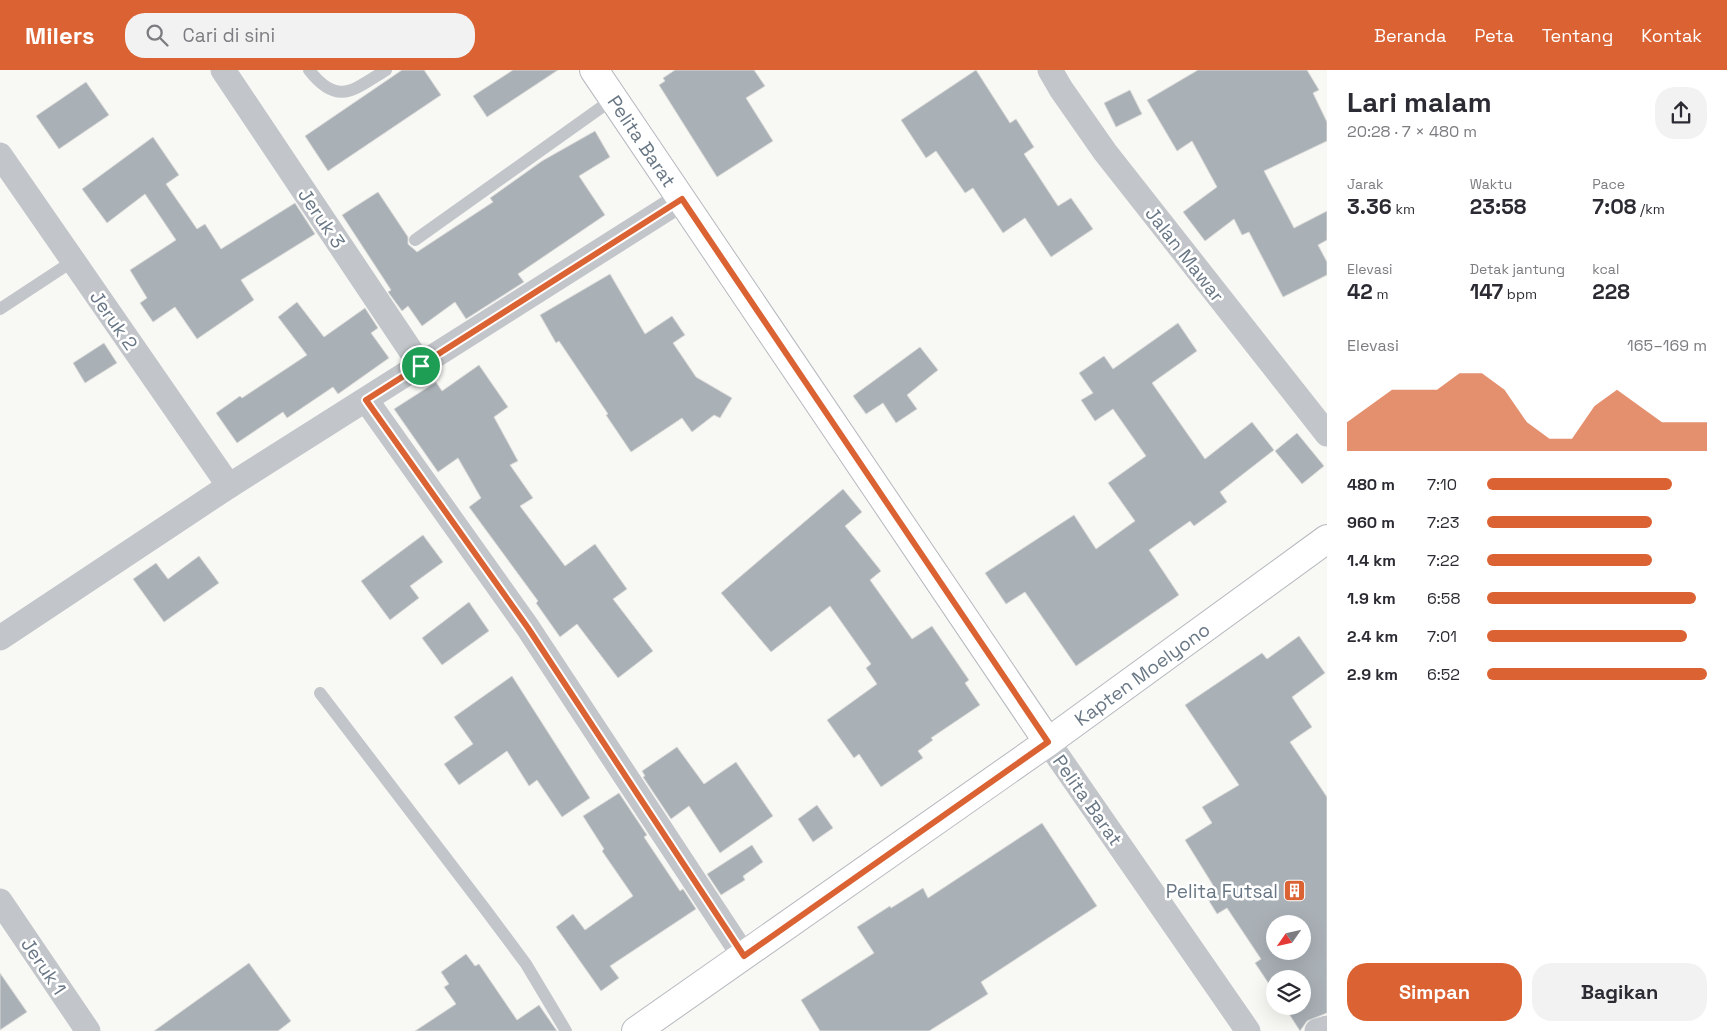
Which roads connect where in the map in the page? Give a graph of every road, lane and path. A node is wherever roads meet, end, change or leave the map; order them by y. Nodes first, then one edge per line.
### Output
1 (223, 70) edge
2 (309, 70) edge
3 (386, 70) edge
4 (594, 70) edge
5 (1050, 70) edge
6 (613, 99) junction
7 (0, 155) edge
8 (682, 199) junction
9 (415, 240) dead end
10 (73, 261) junction
11 (0, 309) edge
12 (421, 366) junction
13 (366, 400) junction
14 (1327, 434) edge
15 (229, 486) junction
16 (1327, 539) edge
17 (0, 638) edge
18 (320, 693) dead end
19 (1048, 742) junction
20 (0, 901) edge
21 (744, 956) junction
22 (1327, 1028) edge
23 (88, 1031) edge
24 (566, 1031) edge
25 (636, 1031) edge
26 (1248, 1031) edge
27 (1317, 1031) edge

1 - 12 street, Jeruk 3
2 - 3 lane
4 - 6 street, Pelita Barat
5 - 14 street, Jalan Mawar
6 - 8 street, Pelita Barat
6 - 9 lane
7 - 10 street, Jeruk 2
8 - 12 street
8 - 19 street, Pelita Barat
10 - 11 lane
10 - 15 street, Jeruk 2
12 - 13 street
13 - 15 street
13 - 21 street
15 - 17 street
16 - 19 street, Kapten Moelyono
18 - 24 lane
19 - 21 street, Kapten Moelyono
19 - 26 street, Pelita Barat
20 - 23 street, Jeruk 1
21 - 25 street, Kapten Moelyono
22 - 27 street

